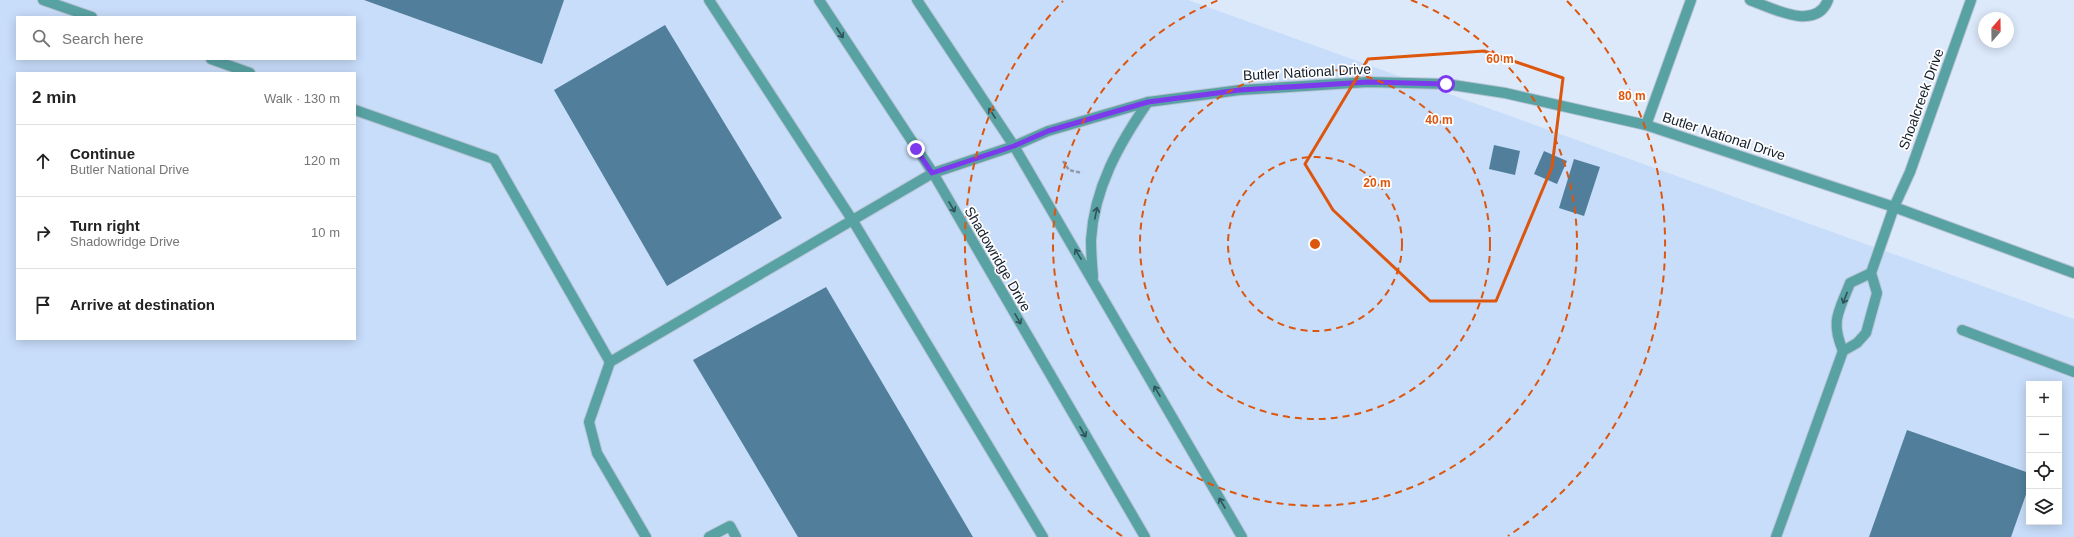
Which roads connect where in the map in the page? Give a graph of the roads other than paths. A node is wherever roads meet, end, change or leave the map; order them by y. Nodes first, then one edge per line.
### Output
1 (43, 0) edge
2 (709, 0) edge
3 (819, 0) edge
4 (917, 0) edge
5 (1691, 0) edge
6 (1750, 0) edge
7 (1828, 0) edge
8 (1971, 0) edge
9 (89, 16) edge
10 (214, 60) edge
11 (247, 72) edge
12 (1148, 102) junction
13 (356, 110) edge
14 (1646, 125) junction
15 (1014, 146) junction
16 (932, 173) junction
17 (1894, 207) junction
18 (853, 221) junction
19 (1871, 272) junction
20 (2074, 273) edge
21 (1093, 279) junction
22 (1962, 330) dead end
23 (1843, 350) junction
24 (610, 362) junction
25 (2074, 372) edge
26 (646, 537) edge
27 (709, 537) edge
28 (736, 537) edge
29 (1043, 537) edge
30 (1145, 537) edge
31 (1242, 537) edge
32 (1776, 537) edge

1 - 9 street
2 - 18 street
3 -> 16 street, Shadowridge Drive
15 -> 4 street
5 - 14 street
6 - 7 street
8 - 17 street, Shoalcreek Drive
10 - 11 street
12 - 14 street, Butler National Drive
12 - 15 street, Butler National Drive
21 -> 12 street
13 - 24 street
14 - 17 street, Butler National Drive
15 - 16 street, Butler National Drive
21 -> 15 street
16 - 18 street, Butler National Drive
16 -> 30 street, Shadowridge Drive
17 - 19 street, Shoalcreek Drive
17 - 20 street, Butler National Drive
18 - 24 street, Butler National Drive
18 - 29 street
19 - 23 street
19 -> 23 street
31 -> 21 street
22 - 25 street
23 - 32 street
24 - 26 street
27 - 28 street

